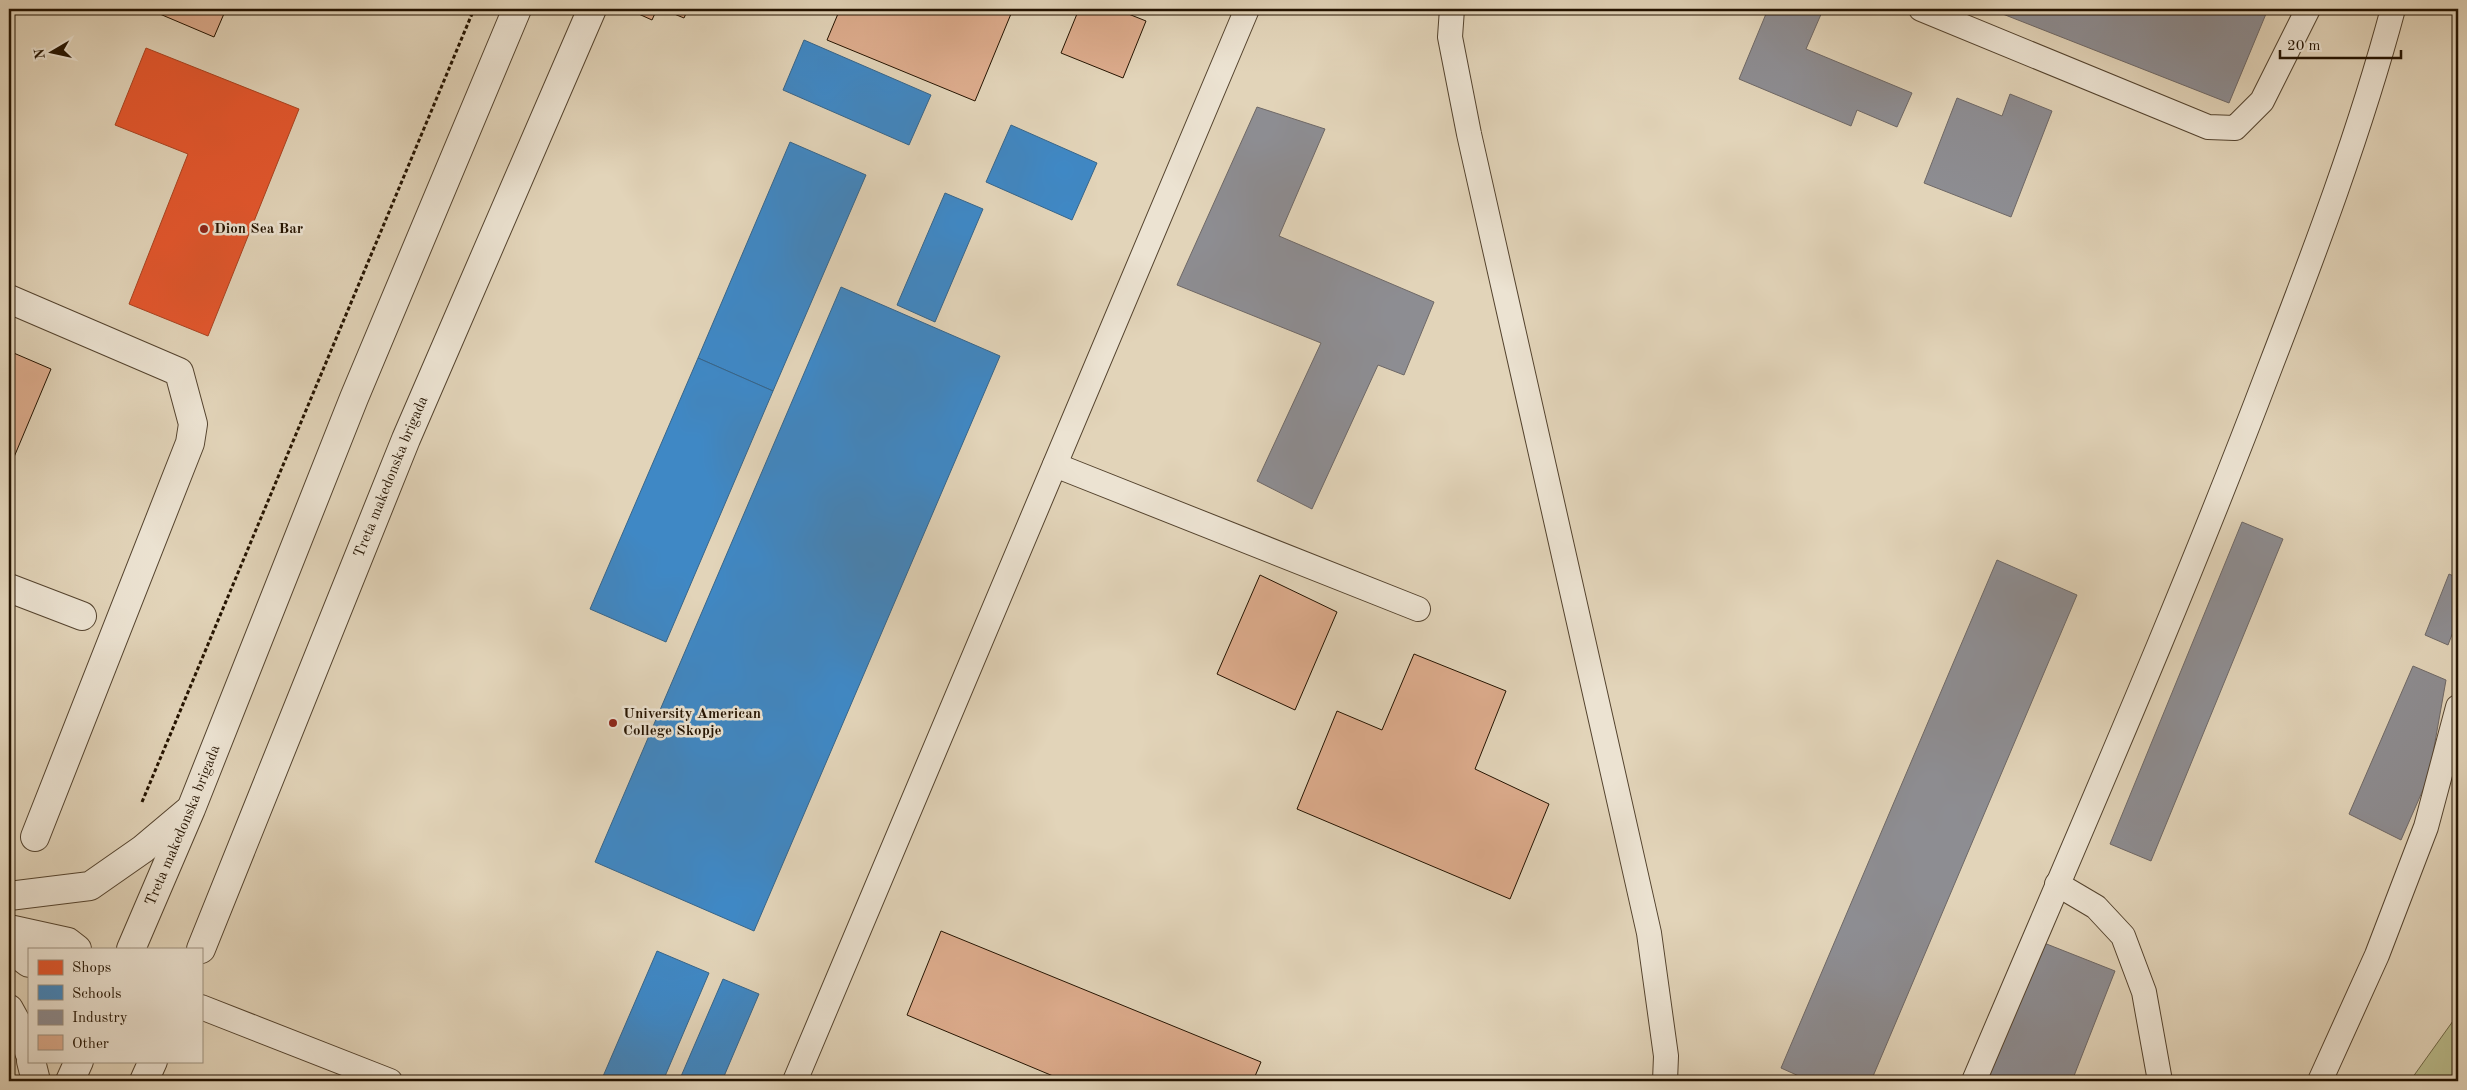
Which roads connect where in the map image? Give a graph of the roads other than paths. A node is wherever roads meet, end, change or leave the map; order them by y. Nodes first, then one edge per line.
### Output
1 (517, 9) edge
2 (592, 9) edge
3 (1247, 9) edge
4 (1452, 9) edge
5 (1921, 9) edge
6 (2308, 9) edge
7 (2393, 9) edge
8 (9, 299) edge
9 (1055, 465) junction
10 (9, 588) edge
11 (1418, 609) dead end
12 (82, 616) dead end
13 (2458, 707) edge
14 (191, 808) junction
15 (35, 837) dead end
16 (2057, 884) junction
17 (9, 896) edge
18 (9, 929) edge
19 (9, 948) edge
20 (76, 948) edge
21 (131, 948) edge
22 (201, 948) edge
23 (28, 961) edge
24 (202, 1006) edge
25 (9, 1009) edge
26 (28, 1048) edge
27 (31, 1062) edge
28 (79, 1062) edge
29 (153, 1062) edge
30 (36, 1081) edge
31 (70, 1081) edge
32 (144, 1081) edge
33 (390, 1081) edge
34 (795, 1081) edge
35 (1665, 1081) edge
36 (1974, 1081) edge
37 (2160, 1081) edge
38 (2320, 1081) edge

1 - 14 street, Treta makedonska brigada
2 - 22 street, Treta makedonska brigada
3 - 9 lane
4 - 35 lane
5 - 6 lane
7 - 16 lane
8 - 15 street
9 - 11 lane
9 - 34 lane
10 - 12 street
13 - 38 lane
14 - 17 street
14 - 21 street, Treta makedonska brigada
16 - 36 lane
16 - 37 lane
18 - 20 street
19 - 23 street
24 - 33 lane
25 - 26 street
27 - 30 street
28 - 31 street
29 - 32 street

